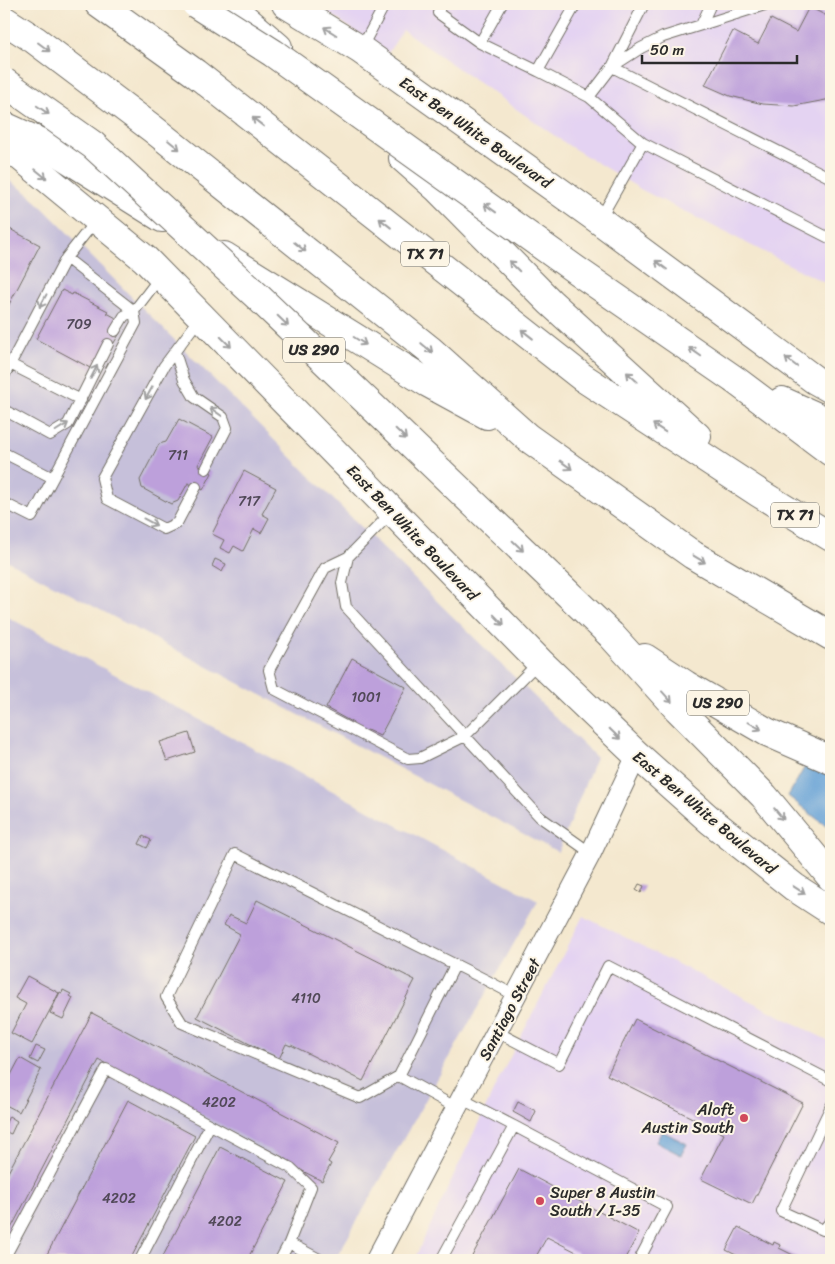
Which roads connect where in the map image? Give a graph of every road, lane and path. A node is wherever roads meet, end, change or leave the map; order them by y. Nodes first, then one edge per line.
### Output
1 (99, 4) edge
2 (196, 4) edge
3 (228, 4) edge
4 (286, 4) edge
5 (385, 4) edge
6 (441, 4) edge
7 (502, 4) edge
8 (576, 4) edge
9 (644, 4) edge
10 (711, 4) edge
11 (768, 4) edge
12 (4, 20) edge
13 (701, 25) junction
14 (480, 43) junction
15 (361, 50) junction
16 (612, 67) junction
17 (538, 71) junction
18 (4, 82) edge
19 (589, 97) junction
20 (4, 126) edge
21 (4, 143) edge
22 (643, 143) junction
23 (831, 178) edge
24 (96, 219) junction
25 (600, 220) junction
26 (831, 239) edge
27 (66, 258) junction
28 (161, 275) junction
29 (134, 311) junction
30 (201, 317) junction
31 (115, 331) dead end
32 (108, 344) dead end
33 (175, 352) junction
34 (10, 364) junction
35 (4, 376) edge
36 (735, 380) junction
37 (831, 389) edge
38 (80, 400) junction
39 (4, 410) edge
40 (831, 422) edge
41 (527, 437) junction
42 (831, 452) edge
43 (4, 453) edge
44 (206, 469) dead end
45 (53, 478) junction
46 (196, 487) dead end
47 (759, 493) junction
48 (4, 503) edge
49 (393, 512) junction
50 (831, 537) edge
51 (348, 557) junction
52 (610, 635) junction
53 (831, 636) edge
54 (540, 662) junction
55 (465, 736) junction
56 (637, 755) junction
57 (831, 760) edge
58 (591, 853) junction
59 (831, 877) edge
60 (831, 911) edge
61 (455, 965) junction
62 (516, 996) junction
63 (497, 1032) junction
64 (399, 1076) junction
65 (831, 1081) edge
66 (460, 1103) junction
67 (831, 1106) edge
68 (210, 1125) junction
69 (514, 1126) junction
70 (831, 1221) edge
71 (289, 1243) junction
72 (4, 1260) edge
73 (140, 1260) edge
74 (280, 1260) edge
75 (321, 1260) edge
76 (376, 1260) edge
77 (441, 1260) edge
78 (639, 1260) edge

47 -> 1 main road, TX 71
36 -> 2 main road, bridge
47 -> 3 main road
15 -> 4 main road, East Ben White Boulevard
5 - 15 lane
6 - 14 lane
7 - 14 lane
8 - 17 lane
9 - 16 lane
10 - 13 lane
11 - 13 lane
12 -> 41 main road
13 - 16 lane
14 - 17 lane
15 - 25 main road, East Ben White Boulevard
16 - 19 lane
16 - 23 lane
17 - 19 lane
18 -> 52 main road, US 290, bridge
19 - 22 lane
20 -> 41 main road
21 -> 24 main road, East Ben White Boulevard
22 - 25 lane
22 - 26 lane
24 - 27 lane
24 - 28 main road, East Ben White Boulevard
37 -> 25 main road, East Ben White Boulevard
27 - 29 lane
27 -> 34 lane
28 - 29 lane
28 - 30 main road, East Ben White Boulevard
29 - 31 lane
29 - 45 lane
30 - 33 lane
30 -> 49 main road, East Ben White Boulevard
38 -> 32 lane
44 -> 33 lane
33 -> 46 lane
34 - 35 lane
34 - 38 lane
36 - 40 main road
36 - 42 main road
39 -> 38 lane
41 -> 53 main road
43 - 45 lane
45 - 48 lane
47 - 50 main road, TX 71
49 - 51 lane
49 -> 54 main road, East Ben White Boulevard
51 - 55 lane
51 - 55 lane
52 -> 57 main road, US 290
52 -> 59 main road
54 - 55 lane
54 -> 56 main road, East Ben White Boulevard
55 - 58 lane
56 - 58 street, Santiago Street
56 -> 60 main road, East Ben White Boulevard
58 - 62 street, Santiago Street
61 - 62 lane
61 - 64 lane
61 - 64 lane
62 - 63 street, Santiago Street
63 - 65 lane
63 - 66 street, Santiago Street
64 - 66 lane
66 - 69 lane
66 - 76 street, Santiago Street
67 - 70 lane
68 - 71 lane
68 - 72 lane
68 - 73 lane
69 - 77 lane
69 - 78 lane
71 - 74 lane
71 - 75 lane

